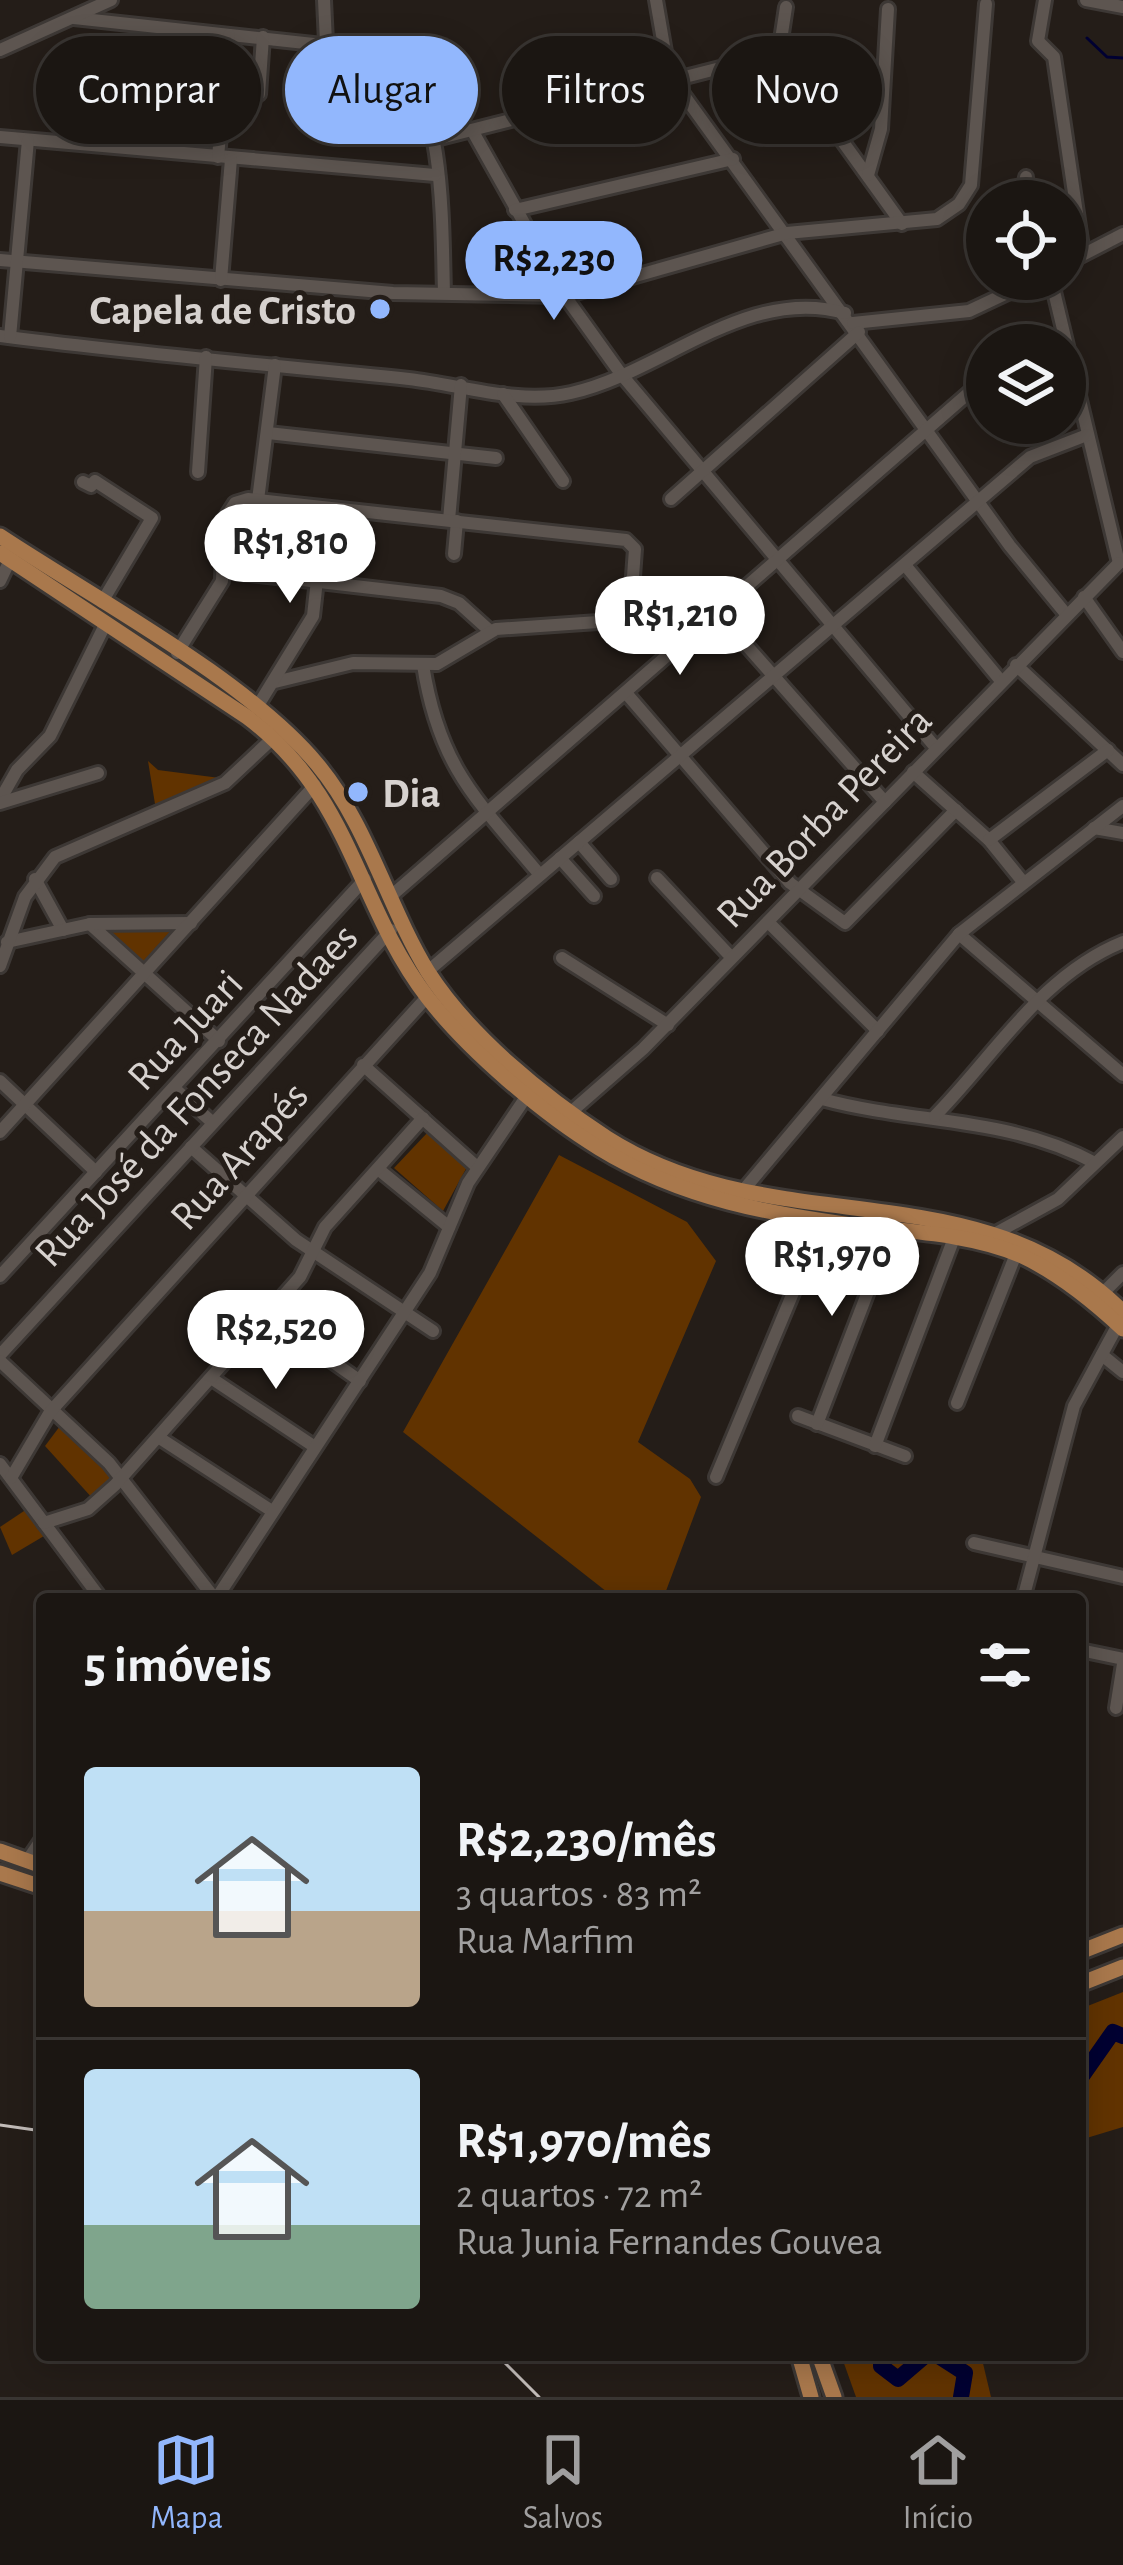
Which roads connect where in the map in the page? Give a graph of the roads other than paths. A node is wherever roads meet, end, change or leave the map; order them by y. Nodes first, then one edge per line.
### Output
1 (111, 0) edge
2 (324, 0) edge
3 (656, 0) edge
4 (1045, 0) edge
5 (1086, 0) edge
6 (986, 4) dead end
7 (786, 7) dead end
8 (1123, 7) edge
9 (888, 9) dead end
10 (74, 17) junction
11 (229, 35) junction
12 (326, 36) edge
13 (659, 36) edge
14 (782, 36) edge
15 (263, 37) junction
16 (285, 39) edge
17 (0, 50) edge
18 (261, 66) edge
19 (688, 100) edge
20 (0, 137) edge
21 (28, 140) junction
22 (478, 141) edge
23 (432, 144) edge
24 (845, 144) edge
25 (225, 158) junction
26 (733, 159) junction
27 (435, 175) junction
28 (868, 175) junction
29 (1026, 177) dead end
30 (1026, 180) edge
31 (1072, 180) edge
32 (515, 210) junction
33 (902, 224) junction
34 (787, 233) junction
35 (1123, 234) edge
36 (1086, 252) edge
37 (0, 260) edge
38 (16, 261) junction
39 (220, 280) junction
40 (444, 293) junction
41 (565, 296) junction
42 (989, 300) edge
43 (1056, 300) edge
44 (852, 323) junction
45 (5, 337) edge
46 (206, 357) junction
47 (274, 365) junction
48 (621, 374) junction
49 (461, 385) junction
50 (503, 394) junction
51 (966, 395) edge
52 (926, 428) junction
53 (268, 434) junction
54 (1087, 435) junction
55 (455, 453) junction
56 (496, 458) dead end
57 (702, 469) junction
58 (198, 472) dead end
59 (563, 481) dead end
60 (87, 484) dead end
61 (670, 499) dead end
62 (258, 500) junction
63 (979, 500) junction
64 (325, 508) junction
65 (453, 521) junction
66 (0, 536) edge
67 (454, 554) dead end
68 (5, 556) edge
69 (778, 556) junction
70 (905, 565) junction
71 (1121, 565) edge
72 (225, 571) junction
73 (0, 580) edge
74 (317, 582) junction
75 (1084, 597) junction
76 (102, 602) junction
77 (717, 612) junction
78 (1066, 614) junction
79 (630, 618) junction
80 (106, 623) junction
81 (836, 626) junction
82 (490, 631) junction
83 (695, 633) junction
84 (177, 652) junction
85 (1123, 652) edge
86 (424, 664) junction
87 (1016, 665) junction
88 (775, 678) junction
89 (203, 679) junction
90 (1001, 681) junction
91 (275, 682) junction
92 (626, 693) junction
93 (257, 707) junction
94 (273, 738) junction
95 (937, 748) junction
96 (1108, 750) junction
97 (681, 757) junction
98 (1123, 765) edge
99 (98, 772) dead end
100 (913, 772) junction
101 (315, 785) junction
102 (0, 801) edge
103 (885, 802) junction
104 (1123, 806) edge
105 (956, 810) junction
106 (488, 812) junction
107 (1094, 828) junction
108 (1123, 833) edge
109 (989, 840) junction
110 (579, 842) junction
111 (560, 858) junction
112 (540, 875) junction
113 (658, 878) dead end
114 (35, 879) junction
115 (365, 879) junction
116 (611, 879) dead end
117 (1023, 882) junction
118 (801, 889) junction
119 (391, 896) junction
120 (595, 896) dead end
121 (768, 922) junction
122 (191, 923) junction
123 (89, 924) junction
124 (63, 930) junction
125 (391, 930) junction
126 (959, 934) junction
127 (8, 941) junction
128 (1123, 942) edge
129 (731, 957) junction
130 (562, 958) dead end
131 (0, 966) edge
132 (428, 971) junction
133 (144, 975) junction
134 (427, 997) junction
135 (1035, 1001) junction
136 (668, 1024) junction
137 (878, 1031) junction
138 (218, 1041) junction
139 (363, 1065) junction
140 (1123, 1075) edge
141 (0, 1081) edge
142 (174, 1088) junction
143 (532, 1088) junction
144 (822, 1099) junction
145 (25, 1106) junction
146 (572, 1112) junction
147 (935, 1116) junction
148 (423, 1118) junction
149 (213, 1123) junction
150 (0, 1132) edge
151 (1123, 1136) edge
152 (190, 1147) junction
153 (767, 1161) junction
154 (1095, 1162) junction
155 (478, 1167) junction
156 (378, 1169) junction
157 (96, 1172) junction
158 (741, 1193) junction
159 (247, 1196) junction
160 (770, 1196) junction
161 (824, 1221) junction
162 (448, 1227) junction
163 (892, 1229) junction
164 (998, 1232) junction
165 (954, 1238) junction
166 (314, 1251) junction
167 (1016, 1254) junction
168 (1123, 1274) edge
169 (0, 1276) edge
170 (1103, 1293) junction
171 (406, 1312) junction
172 (268, 1316) junction
173 (1122, 1320) edge
174 (433, 1331) dead end
175 (1102, 1354) junction
176 (0, 1358) edge
177 (1123, 1372) edge
178 (211, 1378) junction
179 (360, 1382) junction
180 (958, 1403) dead end
181 (50, 1412) junction
182 (798, 1416) dead end
183 (818, 1424) junction
184 (158, 1436) junction
185 (875, 1446) junction
186 (316, 1447) junction
187 (905, 1456) dead end
188 (0, 1464) edge
189 (11, 1478) junction
190 (122, 1478) junction
191 (716, 1478) dead end
192 (272, 1511) junction
193 (44, 1523) junction
194 (974, 1544) dead end
195 (1034, 1559) junction
196 (1123, 1577) edge
197 (96, 1593) edge
198 (211, 1593) edge
199 (220, 1593) edge
200 (1025, 1593) edge
201 (1086, 1652) edge
202 (1123, 1661) edge
203 (1116, 1708) dead end
204 (0, 1851) edge
205 (34, 1863) edge
206 (0, 1873) edge
207 (36, 1885) edge
208 (1123, 1935) edge
209 (1086, 1950) edge
210 (1123, 1967) edge
211 (1086, 1982) edge
212 (801, 2361) edge
213 (821, 2361) edge
214 (811, 2397) edge
215 (834, 2397) edge

1 - 10 street
2 - 12 street
3 - 13 street
4 - 31 street
5 - 8 street
6 - 33 street
7 - 14 street
9 - 28 street
10 - 11 street
10 - 17 street
11 - 15 street
11 - 25 street
15 - 16 street
15 - 18 street
19 - 26 street
20 - 21 street
21 - 25 street
21 - 38 street
22 - 32 street
23 - 27 street
24 - 28 street
25 - 27 street
25 - 39 street
26 - 32 street
26 - 34 street
27 - 40 street
28 - 33 street
29 - 30 street
32 - 41 street
33 - 34 street
34 - 41 street
34 - 44 street
35 - 36 street
37 - 38 street
38 - 39 street
38 - 45 street
39 - 40 street
40 - 41 street
41 - 48 street
42 - 44 street
43 - 54 street
44 - 48 street
44 - 52 street
44 - 57 street
45 - 46 street
46 - 47 street
46 - 58 street
47 - 49 street
47 - 53 street
48 - 50 street
48 - 57 street
49 - 50 street
49 - 55 street
50 - 59 street
51 - 52 street
52 - 63 street
52 - 69 street
53 - 55 street
53 - 62 street
54 - 63 street
54 - 71 street
55 - 56 street
55 - 65 street
57 - 61 street
57 - 69 street
60 - 76 street
62 - 64 street
62 - 72 street
63 - 70 street
63 - 78 street
64 - 65 street
64 - 74 street
65 - 67 street
65 - 79 street
66 - 76 main road
68 - 73 street
68 - 80 main road
69 - 77 street
69 - 81 street
70 - 81 street
70 - 90 street
71 - 75 street, Rua Borba Pereira
72 - 74 street
72 - 84 street
74 - 82 street
74 - 91 street
75 - 78 street, Rua Borba Pereira
75 - 85 street
76 - 84 main road
77 - 83 street
77 - 88 street
78 - 87 street, Rua Borba Pereira
79 - 82 street
79 - 83 street
80 - 89 main road
80 - 102 street
81 - 88 street
81 - 95 street
82 - 86 street
83 - 92 street
84 - 89 main road
86 - 91 street
86 - 106 street
87 - 90 street, Rua Borba Pereira
87 - 96 street
88 - 97 street
88 - 103 street
89 - 93 main road
89 - 94 main road
90 - 95 street, Rua Borba Pereira
91 - 93 street
92 - 97 street
92 - 106 street
93 - 119 main road
94 - 101 main road
94 - 114 street
95 - 100 street, Rua Borba Pereira
96 - 98 street
96 - 109 street
97 - 110 street
97 - 118 street
99 - 102 street
100 - 103 street, Rua Borba Pereira
100 - 105 street
101 - 115 main road
101 - 122 street
103 - 118 street, Rua Borba Pereira
104 - 107 street
105 - 109 street
105 - 118 street
106 - 112 street
106 - 119 street
107 - 108 street
107 - 117 street
109 - 117 street
110 - 111 street
110 - 116 street
111 - 112 street
111 - 120 street
112 - 132 street
113 - 129 street
114 - 124 street
114 - 127 street
115 - 125 main road
115 - 138 street, Rua Juari
117 - 126 street
118 - 121 street, Rua Borba Pereira
119 - 132 main road
121 - 129 street, Rua Borba Pereira
121 - 137 street
122 - 123 street
122 - 133 street
123 - 124 street
123 - 133 street
124 - 127 street
125 - 134 main road
125 - 149 street, Rua José da Fonseca Nadaes
126 - 135 street
126 - 137 street
127 - 131 street
128 - 135 street
129 - 136 street, Rua Borba Pereira
130 - 136 street
132 - 143 main road
133 - 138 street
133 - 145 street
134 - 139 street, Rua Arapés
134 - 143 main road
135 - 140 street
135 - 147 street
136 - 146 street, Rua Borba Pereira
137 - 144 street
138 - 142 street, Rua Juari
139 - 148 street
139 - 159 street, Rua Arapés
141 - 145 street
142 - 149 street
142 - 157 street, Rua Juari
143 - 146 main road
143 - 155 street
143 - 161 main road
144 - 147 street
144 - 153 street
145 - 150 street
145 - 157 street
146 - 158 main road
147 - 154 street
148 - 155 street
148 - 156 street
149 - 152 street, Rua José da Fonseca Nadaes
151 - 154 street
152 - 159 street
152 - 176 street, Rua José da Fonseca Nadaes
153 - 158 street
153 - 160 street
154 - 164 street
155 - 162 street
156 - 162 street
156 - 166 street
157 - 169 street, Rua Juari
158 - 160 main road
159 - 166 street
159 - 181 street, Rua Arapés
160 - 164 main road
161 - 163 main road
161 - 191 street
162 - 171 street
163 - 165 main road
163 - 183 street
164 - 170 main road
165 - 167 main road
165 - 185 street
166 - 171 street
166 - 172 street
167 - 173 main road
167 - 180 street
168 - 170 street
170 - 173 main road
171 - 174 street
171 - 179 street
172 - 178 street
172 - 179 street
173 - 175 street
175 - 177 street
175 - 195 street
176 - 181 street
178 - 184 street
178 - 186 street
179 - 186 street
181 - 189 street, Rua Arapés
181 - 190 street
182 - 183 street
183 - 185 street
184 - 190 street
184 - 192 street
185 - 187 street
186 - 192 street
188 - 189 street
189 - 193 street
190 - 193 street
190 - 198 street
192 - 199 street
193 - 197 street
194 - 195 street
195 - 196 street
195 - 200 street
201 - 202 street
202 - 203 street
204 - 205 main road
206 - 207 main road
208 - 209 main road
210 - 211 main road
212 - 214 main road
213 - 215 main road

